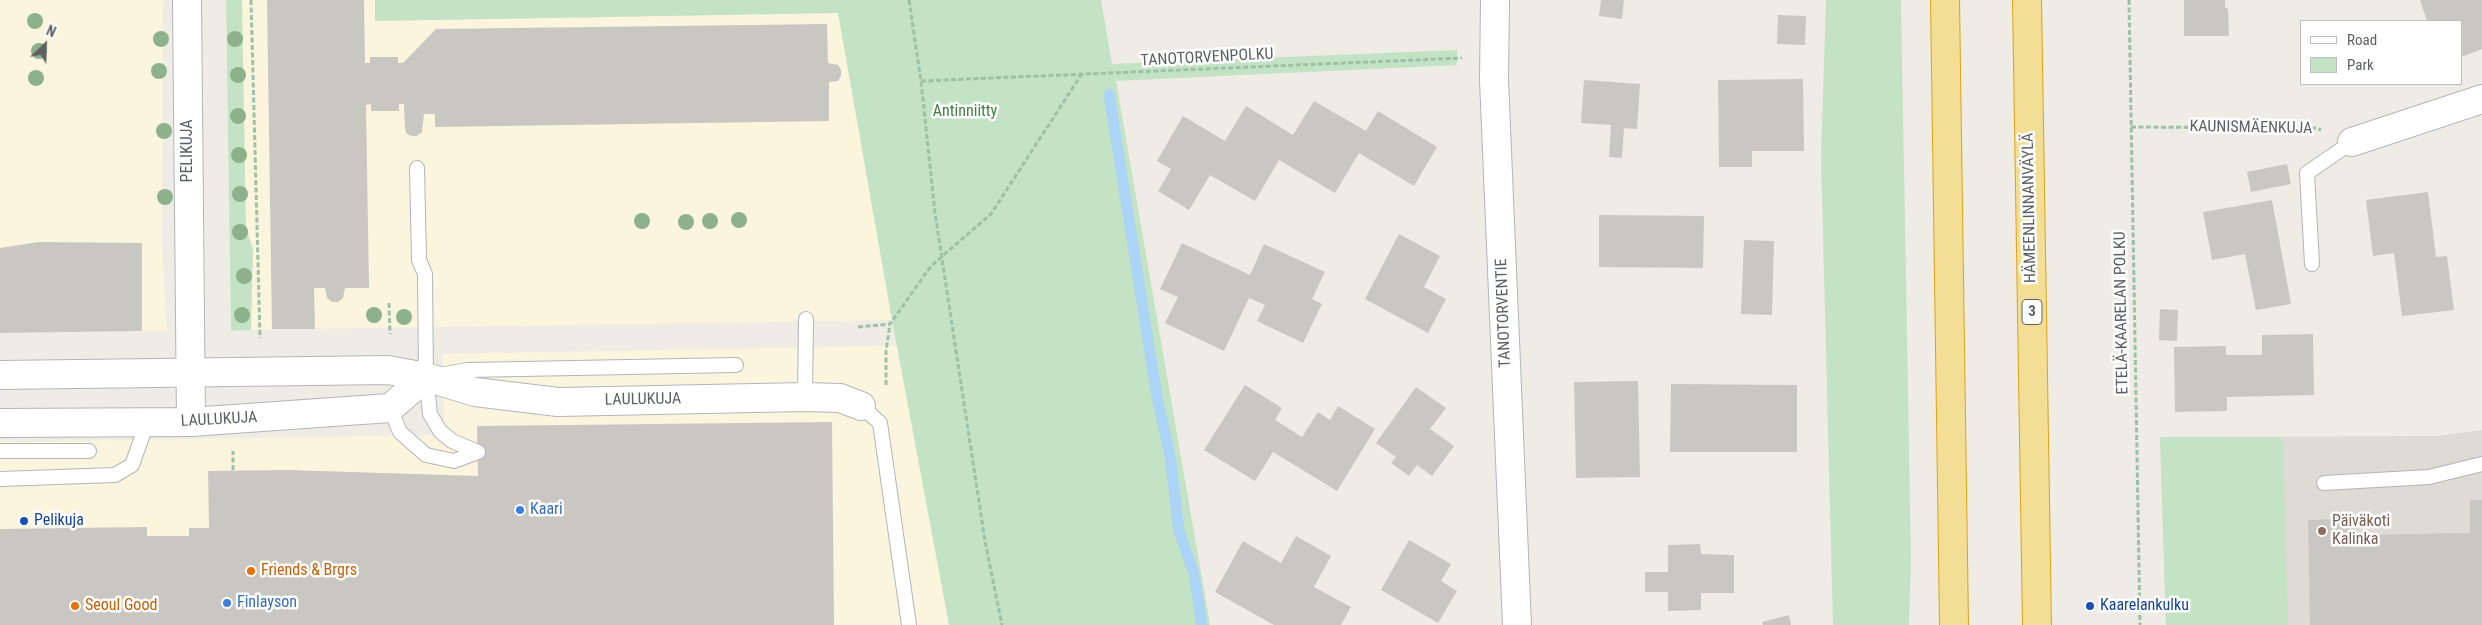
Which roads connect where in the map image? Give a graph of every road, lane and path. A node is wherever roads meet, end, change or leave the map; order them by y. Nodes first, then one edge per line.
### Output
1 (187, 0) edge
2 (252, 0) edge
3 (909, 0) edge
4 (1495, 0) edge
5 (1945, 0) edge
6 (2027, 0) edge
7 (2129, 0) edge
8 (1495, 53) junction
9 (1081, 74) junction
10 (921, 81) junction
11 (2482, 99) edge
12 (2131, 127) junction
13 (2352, 142) junction
14 (417, 168) dead end
15 (942, 258) junction
16 (2312, 264) dead end
17 (389, 303) dead end
18 (806, 319) dead end
19 (890, 324) junction
20 (858, 327) dead end
21 (390, 334) dead end
22 (260, 338) dead end
23 (736, 365) dead end
24 (190, 373) junction
25 (0, 375) edge
26 (426, 377) junction
27 (887, 378) dead end
28 (805, 397) junction
29 (861, 406) joint
30 (390, 408) junction
31 (147, 422) junction
32 (191, 422) junction
33 (0, 423) edge
34 (0, 451) edge
35 (88, 451) dead end
36 (2482, 464) edge
37 (0, 479) edge
38 (2324, 483) dead end
39 (1000, 624) edge
40 (909, 625) edge
41 (1517, 625) edge
42 (1954, 625) edge
43 (2037, 625) edge
44 (2140, 625) edge

1 - 24 street, PELIKUJA
2 - 22 path
3 - 10 path
4 - 8 street, TANOTORVENTIE
5 - 42 highway
6 - 43 highway, HÄMEENLINNANVÄYLÄ / 3
7 - 12 path, ETELÄ-KAARELAN POLKU
8 - 9 path, TANOTORVENPOLKU
8 - 41 street, TANOTORVENTIE
9 - 10 path, TANOTORVENPOLKU
9 - 15 path
10 - 15 path
11 - 13 street
12 - 13 path, KAUNISMÄENKUJA
12 - 44 path, ETELÄ-KAARELAN POLKU
13 - 16 lane
14 - 26 lane
15 - 19 path
15 - 39 path
17 - 21 path
18 - 28 lane
19 - 20 path
19 - 27 path
23 - 26 lane
24 - 25 street, LAULUKUJA
24 - 26 street, LAULUKUJA
24 - 32 street, PELIKUJA
26 - 28 street, LAULUKUJA
26 - 30 street
26 - 30 lane
28 - 29 street, LAULUKUJA
29 - 40 lane
30 - 32 street, LAULUKUJA
31 - 32 street, LAULUKUJA
31 - 33 street, LAULUKUJA
31 - 37 lane
34 - 35 lane
36 - 38 lane

